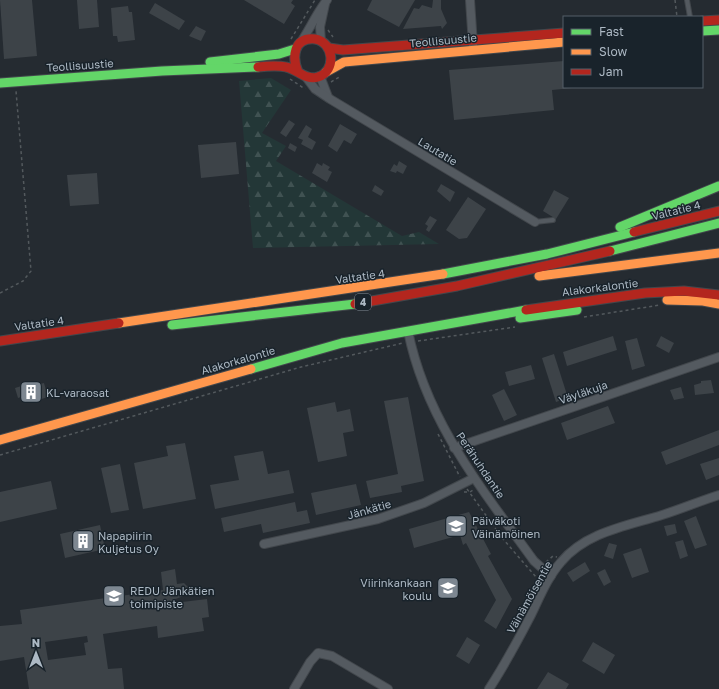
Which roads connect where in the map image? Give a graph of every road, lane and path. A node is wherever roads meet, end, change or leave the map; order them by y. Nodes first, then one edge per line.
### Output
1 (315, 0) edge
2 (470, 0) edge
3 (675, 0) edge
4 (687, 0) edge
5 (326, 1) edge
6 (677, 16) edge
7 (690, 16) edge
8 (719, 20) edge
9 (703, 21) edge
10 (719, 30) edge
11 (703, 32) edge
12 (563, 33) edge
13 (321, 41) junction
14 (301, 42) junction
15 (563, 42) edge
16 (286, 43) dead end
17 (473, 45) junction
18 (329, 48) junction
19 (295, 49) junction
20 (162, 71) junction
21 (302, 74) junction
22 (323, 74) junction
23 (0, 83) edge
24 (16, 91) dead end
25 (330, 99) junction
26 (719, 186) edge
27 (719, 211) edge
28 (553, 220) dead end
29 (535, 222) joint
30 (719, 223) edge
31 (719, 253) edge
32 (547, 254) junction
33 (456, 286) junction
34 (0, 293) edge
35 (719, 295) edge
36 (719, 304) edge
37 (485, 318) junction
38 (408, 331) junction
39 (403, 343) dead end
40 (719, 357) edge
41 (0, 440) edge
42 (454, 448) junction
43 (0, 455) edge
44 (474, 478) junction
45 (463, 483) junction
46 (719, 495) edge
47 (264, 544) dead end
48 (551, 576) junction
49 (545, 588) junction
50 (294, 689) edge
51 (388, 689) edge
52 (489, 689) edge

1 - 16 path
2 - 17 street
3 - 6 path
4 - 7 lane
5 - 13 street
5 - 14 street
8 - 9 main road
10 - 11 main road
12 - 17 main road, Teollisuustie
13 - 14 main road
13 - 18 main road
14 - 19 main road
15 - 17 main road, Teollisuustie
17 - 18 main road, Teollisuustie
17 - 22 main road, Teollisuustie
18 - 22 main road
19 - 20 main road, Teollisuustie
19 - 21 main road
20 - 21 main road, Teollisuustie
20 - 23 main road, Teollisuustie
21 - 22 main road
21 - 25 street, Lautatie
22 - 25 street
24 - 34 path
25 - 29 street, Lautatie
26 - 32 main road
27 - 32 main road, Valtatie 4 / 4
28 - 29 lane
30 - 33 main road, Valtatie 4 / 4
31 - 33 main road
32 - 33 main road, Valtatie 4 / 4
35 - 37 main road, Alakorkalontie
36 - 37 main road, Alakorkalontie
37 - 38 main road, Alakorkalontie
38 - 41 main road, Alakorkalontie
38 - 42 street, Perähuhdantie
39 - 43 path
40 - 42 street, Väyläkuja
42 - 44 street, Perähuhdantie
44 - 45 street, Jänkätie
44 - 48 street, Perähuhdantie
45 - 47 street, Jänkätie
45 - 49 path
46 - 48 street, Väinämöisentie
48 - 49 street, Väinämöisentie
49 - 52 street, Väinämöisentie
50 - 51 street

